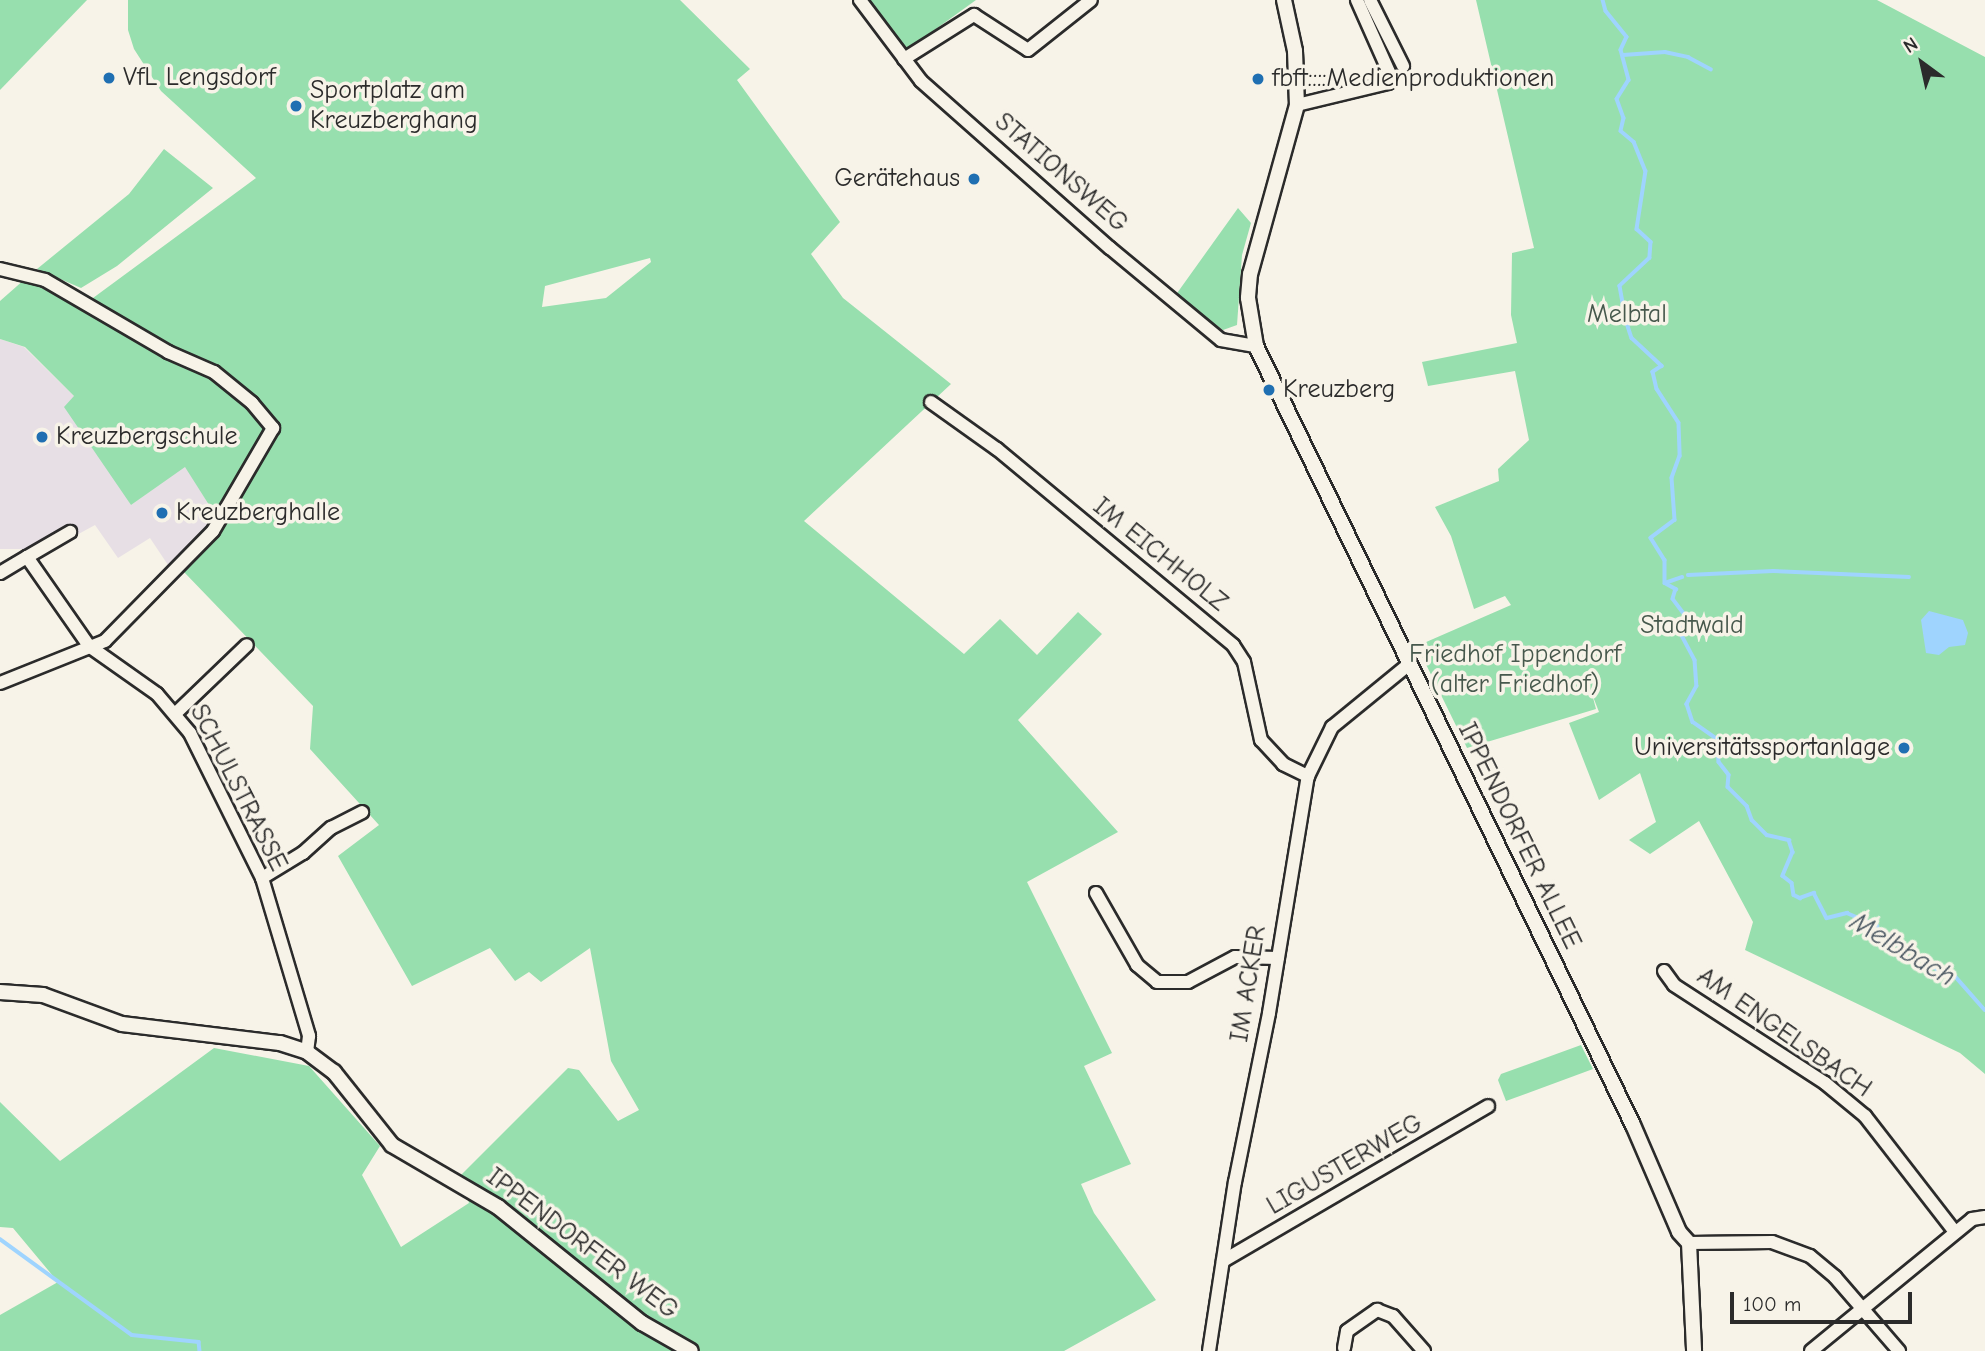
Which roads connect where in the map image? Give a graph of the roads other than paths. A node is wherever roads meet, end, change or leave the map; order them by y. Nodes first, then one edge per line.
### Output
1 (860, 0) edge
2 (1091, 0) edge
3 (1284, 0) edge
4 (1357, 0) edge
5 (1370, 0) edge
6 (904, 60) junction
7 (1403, 66) dead end
8 (1297, 105) junction
9 (0, 269) edge
10 (1256, 346) junction
11 (931, 402) dead end
12 (70, 532) dead end
13 (27, 557) junction
14 (0, 573) edge
15 (247, 645) dead end
16 (89, 646) junction
17 (1408, 665) junction
18 (0, 683) edge
19 (176, 713) junction
20 (1308, 776) junction
21 (362, 812) dead end
22 (262, 878) junction
23 (1096, 893) dead end
24 (1278, 958) junction
25 (1664, 971) dead end
26 (0, 992) edge
27 (307, 1052) junction
28 (1488, 1106) dead end
29 (1983, 1217) edge
30 (1955, 1232) junction
31 (1689, 1243) junction
32 (1223, 1261) junction
33 (1863, 1308) junction
34 (1344, 1348) dead end
35 (691, 1351) edge
36 (1209, 1351) edge
37 (1424, 1351) edge
38 (1694, 1351) edge
39 (1811, 1351) edge
40 (1899, 1351) edge

1 - 6 street, STATIONSWEG
2 - 6 street
3 - 8 street, IPPENDORFER ALLEE
4 - 8 street
5 - 7 street
6 - 10 street, STATIONSWEG
8 - 10 street, IPPENDORFER ALLEE
9 - 16 street
10 - 17 street, IPPENDORFER ALLEE
11 - 20 street, IM EICHHOLZ
12 - 13 street
13 - 14 street
13 - 16 street, SCHULSTRASSE
15 - 19 street
16 - 18 street
16 - 19 street, SCHULSTRASSE
17 - 20 street, IM ACKER
17 - 31 street, IPPENDORFER ALLEE
19 - 22 street, SCHULSTRASSE
20 - 24 street, IM ACKER
21 - 22 street
22 - 27 street, SCHULSTRASSE
23 - 24 street
24 - 32 street, IM ACKER
25 - 30 street, AM ENGELSBACH
26 - 27 street, IPPENDORFER WEG
27 - 35 street, IPPENDORFER WEG
28 - 32 street, LIGUSTERWEG
29 - 30 street
30 - 33 street
31 - 33 street
31 - 38 street, IPPENDORFER ALLEE
32 - 36 street, IM ACKER
33 - 39 street
33 - 40 street
34 - 37 street

